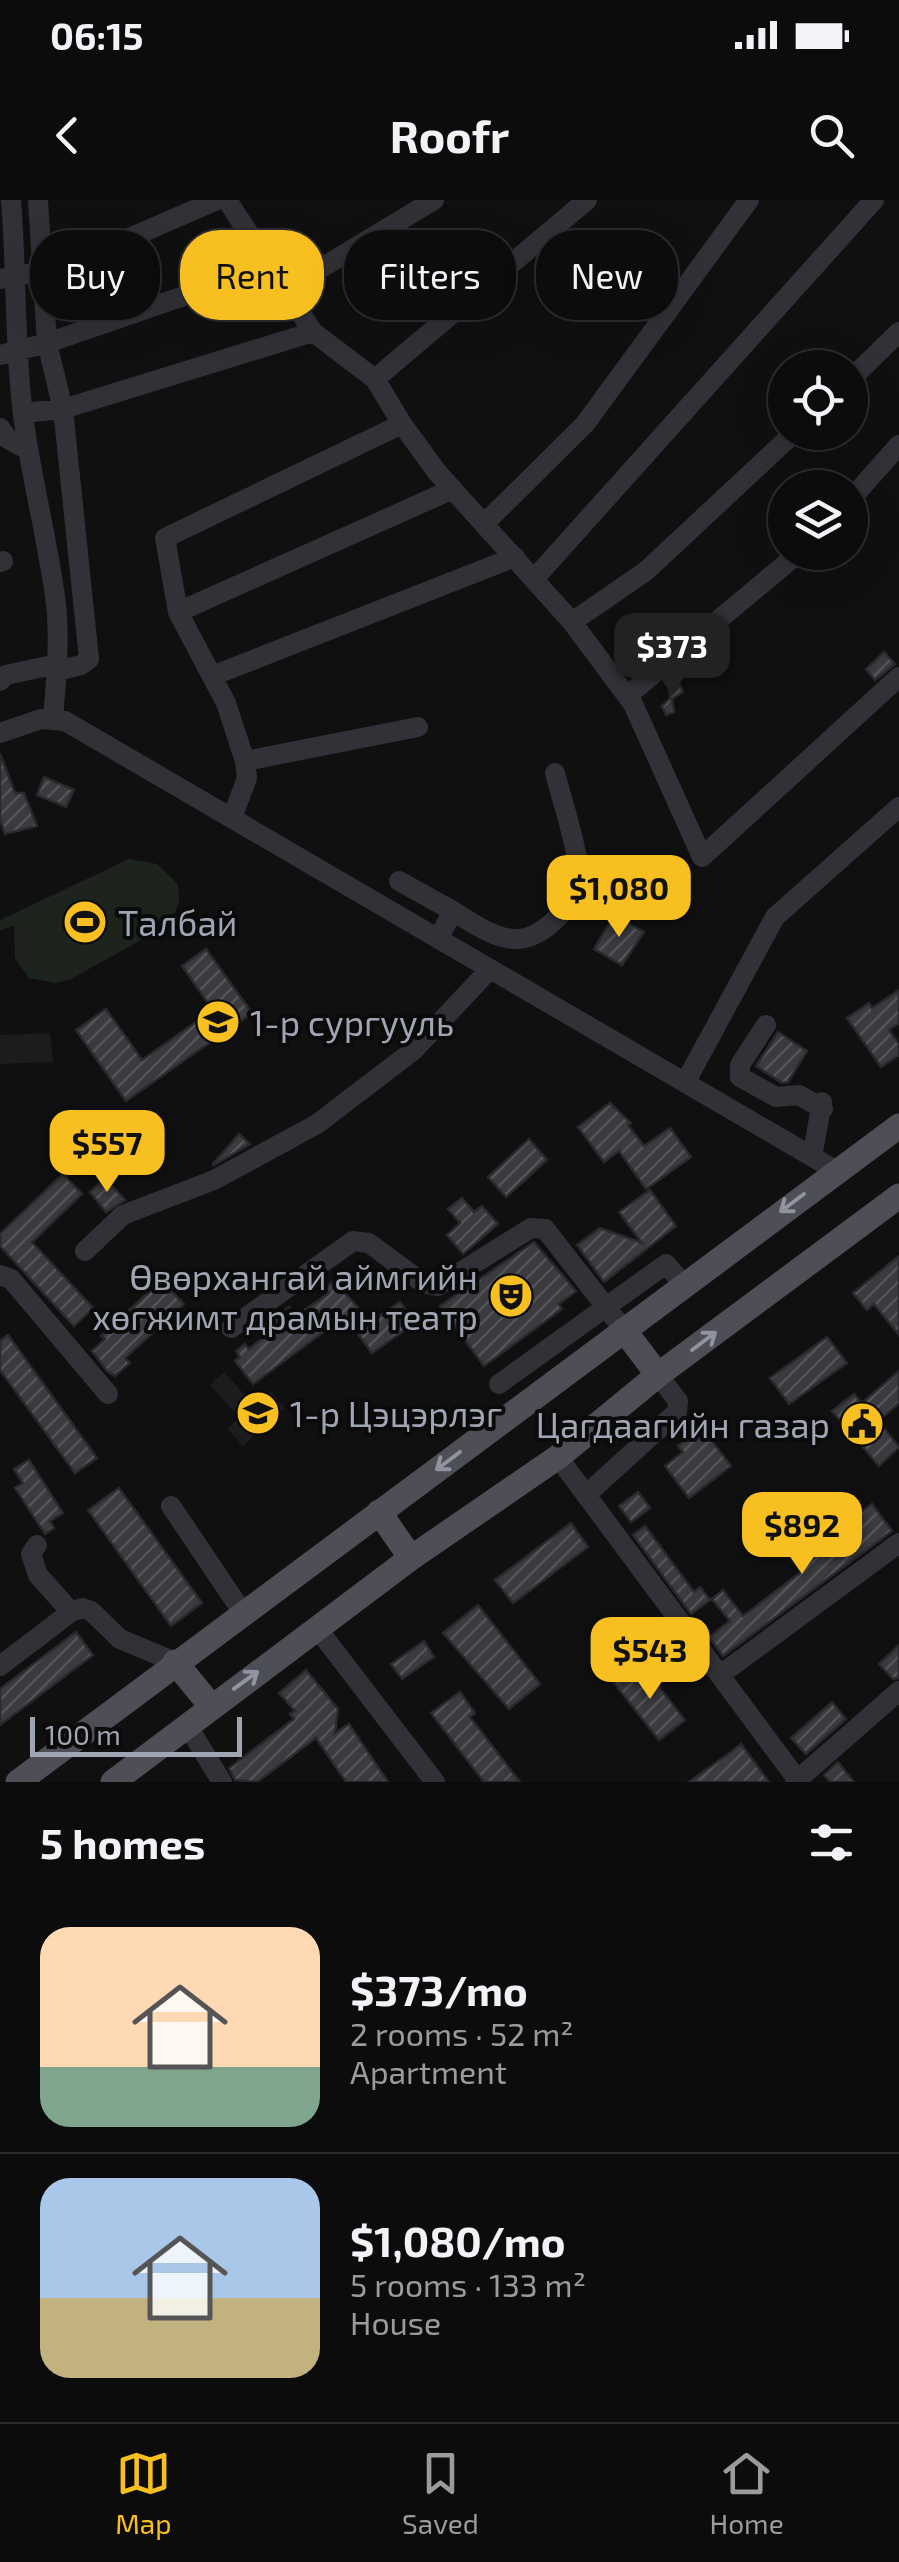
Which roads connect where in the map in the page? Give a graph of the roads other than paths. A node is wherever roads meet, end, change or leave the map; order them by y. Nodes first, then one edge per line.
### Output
1 (12, 200) edge
2 (38, 200) edge
3 (217, 200) edge
4 (227, 200) edge
5 (434, 200) edge
6 (588, 200) edge
7 (748, 200) edge
8 (874, 200) edge
9 (39, 230) edge
10 (148, 230) edge
11 (245, 230) edge
12 (324, 266) edge
13 (9, 276) edge
14 (180, 297) edge
15 (45, 320) edge
16 (305, 320) edge
17 (313, 332) junction
18 (899, 332) edge
19 (47, 342) junction
20 (8, 353) edge
21 (868, 362) edge
22 (375, 379) junction
23 (63, 410) junction
24 (22, 413) junction
25 (402, 424) junction
26 (0, 428) edge
27 (899, 445) edge
28 (28, 450) junction
29 (777, 450) edge
30 (0, 451) edge
31 (868, 480) edge
32 (452, 489) junction
33 (485, 523) junction
34 (515, 557) junction
35 (778, 570) edge
36 (534, 579) junction
37 (178, 612) junction
38 (572, 622) junction
39 (57, 667) junction
40 (212, 676) junction
41 (899, 677) edge
42 (0, 681) edge
43 (627, 696) junction
44 (53, 719) junction
45 (418, 727) dead end
46 (0, 731) edge
47 (245, 761) junction
48 (555, 773) dead end
49 (899, 807) edge
50 (232, 818) junction
51 (399, 881) dead end
52 (452, 911) junction
53 (438, 938) junction
54 (490, 969) junction
55 (766, 1024) dead end
56 (685, 1083) junction
57 (899, 1126) edge
58 (824, 1164) junction
59 (899, 1196) edge
60 (84, 1251) dead end
61 (0, 1275) edge
62 (684, 1285) junction
63 (606, 1307) junction
64 (231, 1328) dead end
65 (624, 1330) junction
66 (658, 1375) junction
67 (499, 1384) dead end
68 (108, 1394) dead end
69 (558, 1457) junction
70 (586, 1495) junction
71 (171, 1506) dead end
72 (379, 1512) junction
73 (899, 1543) edge
74 (37, 1544) dead end
75 (411, 1558) junction
76 (70, 1612) junction
77 (243, 1613) junction
78 (318, 1628) junction
79 (175, 1662) junction
80 (0, 1666) edge
81 (720, 1675) junction
82 (899, 1691) edge
83 (211, 1706) junction
84 (186, 1725) junction
85 (798, 1781) edge
86 (18, 1782) edge
87 (113, 1782) edge
88 (222, 1782) edge
89 (436, 1782) edge

1 - 13 street
2 - 9 street
3 - 10 street
4 - 11 street
5 - 12 street
6 - 22 street
7 - 33 street
8 - 36 street
13 - 20 street
14 - 19 street
15 - 19 street
16 - 17 street
17 - 22 street
17 - 23 street
18 - 21 street
19 - 20 street
19 - 23 street
20 - 24 street
22 - 25 street
23 - 24 street
23 - 39 street
24 - 28 street
25 - 32 street
25 - 37 street
26 - 28 street
27 - 31 street
28 - 30 street
28 - 39 street
29 - 38 street
32 - 33 street
32 - 37 street
33 - 34 street
34 - 36 street
34 - 40 street
35 - 43 street
36 - 38 street
37 - 40 street
38 - 43 street
39 - 42 street
39 - 44 street
40 - 47 street
41 - 43 street
44 - 46 street
44 - 50 street
45 - 47 street
47 - 50 street
48 - 52 street
49 - 56 street
50 - 53 street
51 - 52 street
52 - 53 street
53 - 54 street
54 - 56 street
54 - 60 street
55 - 58 street
56 - 58 street
57 - 58 main road
58 -> 62 main road
66 -> 59 main road
61 - 68 street
62 - 63 street
62 - 65 main road
63 - 64 street
63 - 65 street
63 - 67 street
65 - 66 main road
65 -> 72 main road
66 - 69 main road
66 - 70 street
69 - 70 street
69 - 75 main road
70 - 81 street
71 - 77 street
72 - 75 main road
72 - 77 main road
73 - 81 street
74 - 76 street
75 - 78 main road
76 - 79 street
76 - 80 street
77 - 79 main road
83 -> 78 main road
78 - 89 street
79 - 83 main road
79 - 86 main road
81 - 85 street
82 - 85 street
83 - 84 main road
84 - 87 main road
84 - 88 street

